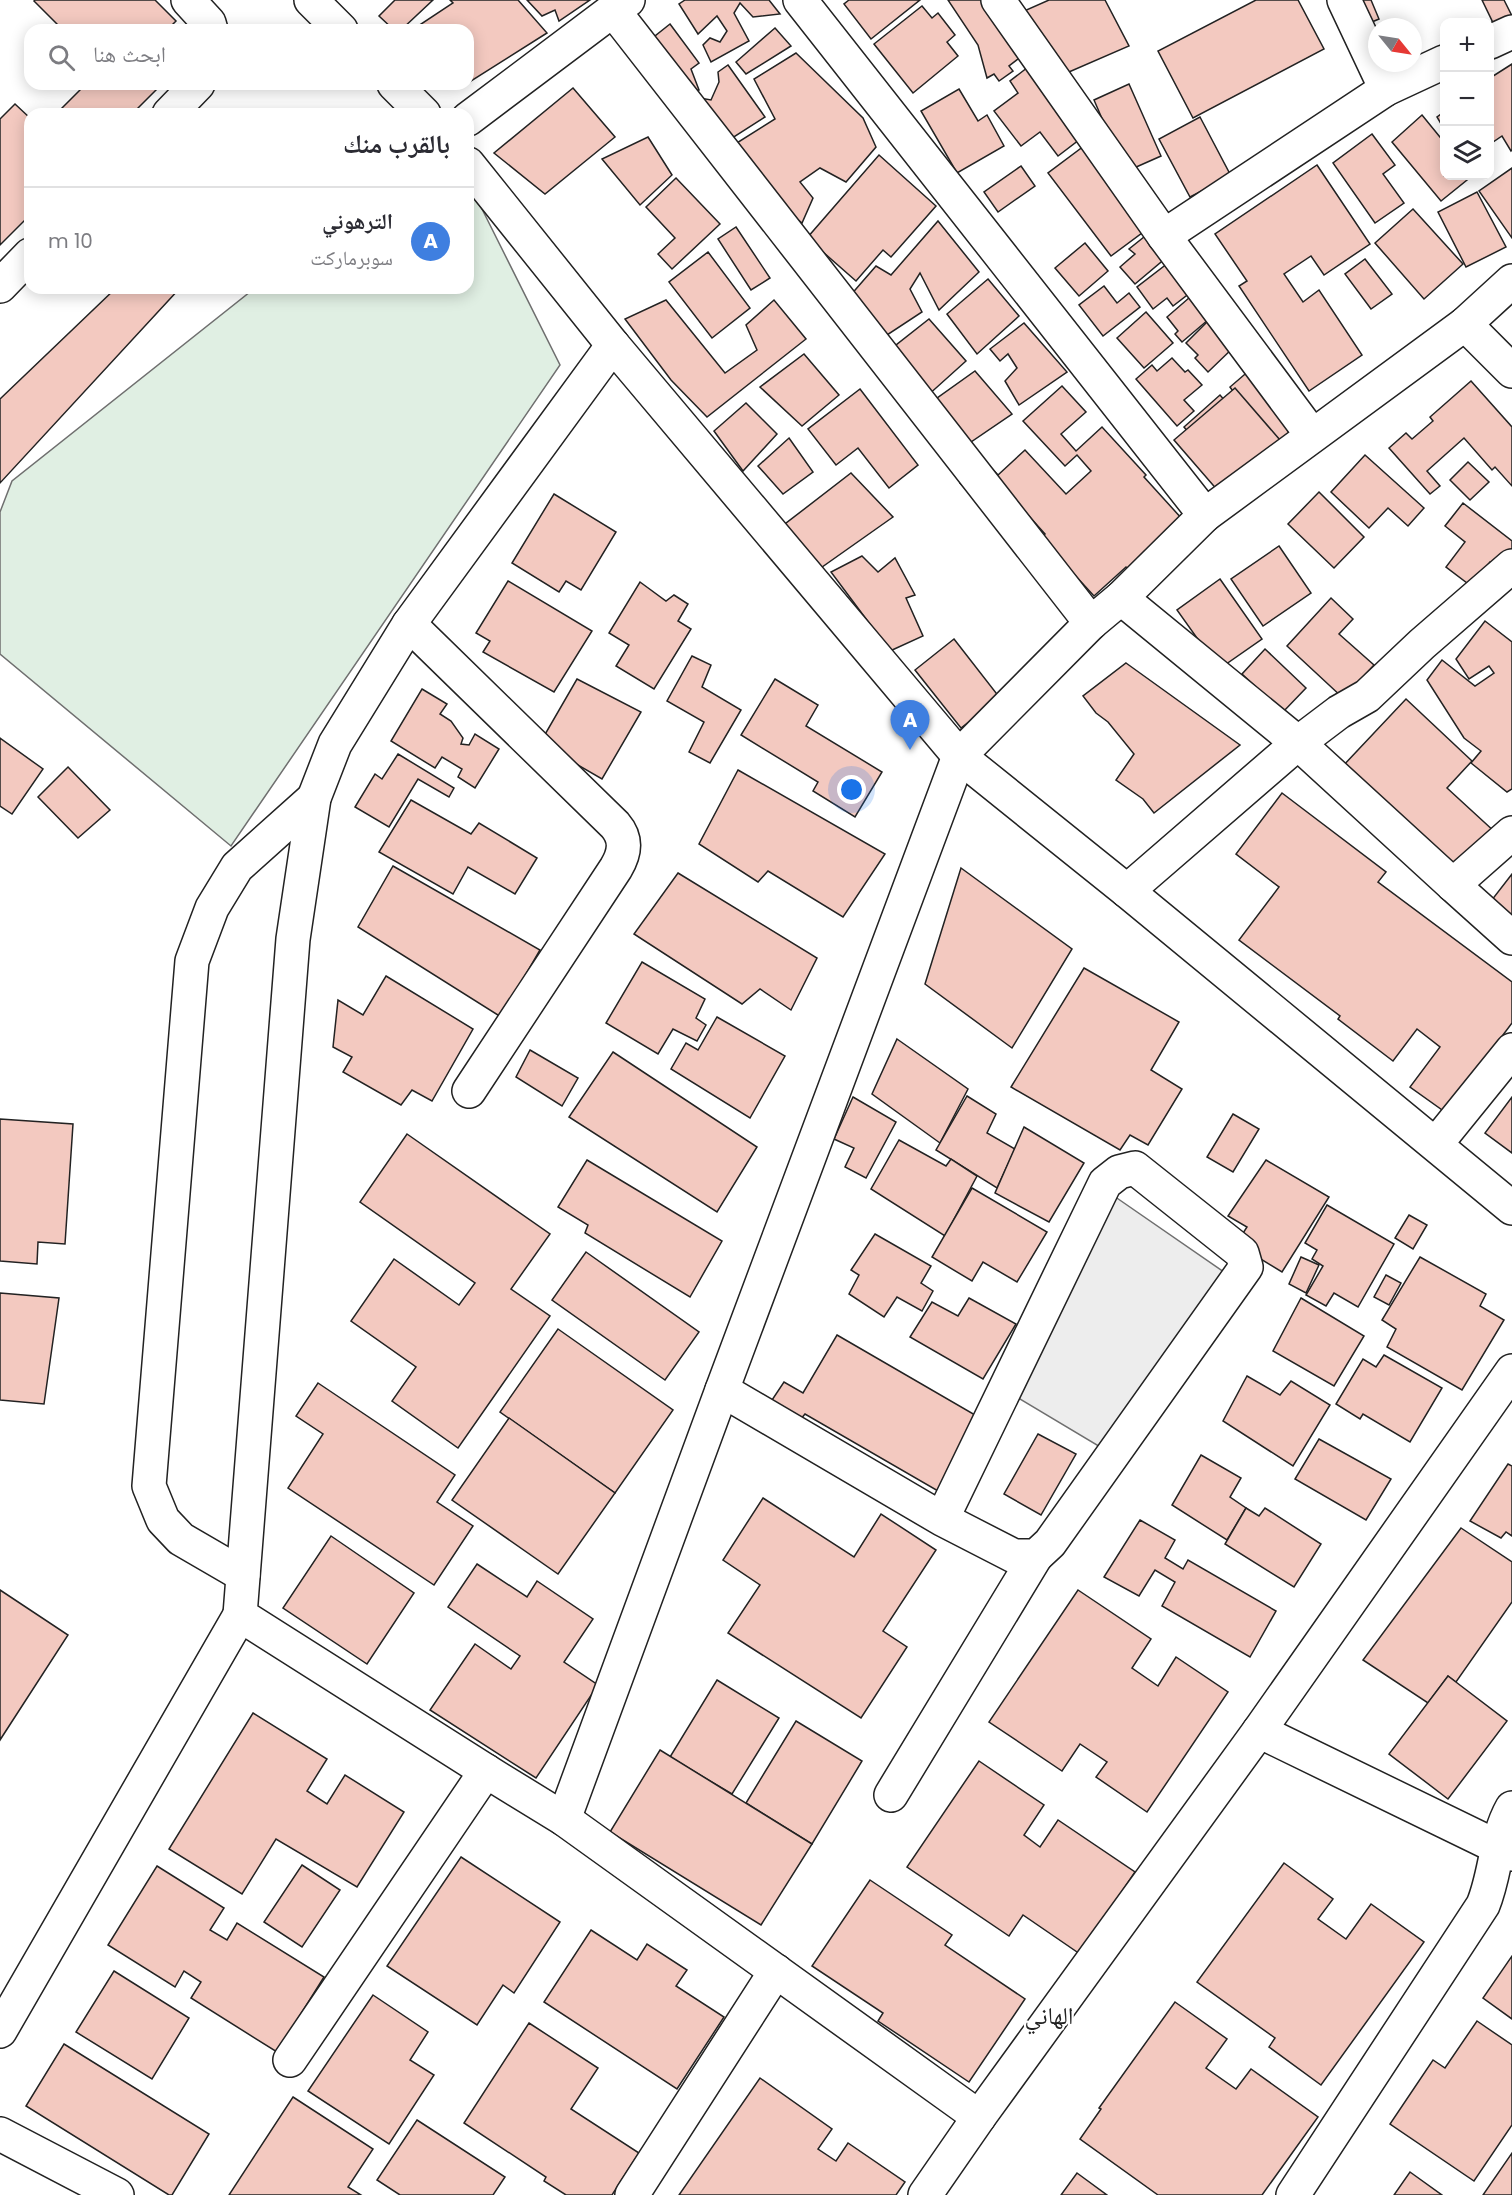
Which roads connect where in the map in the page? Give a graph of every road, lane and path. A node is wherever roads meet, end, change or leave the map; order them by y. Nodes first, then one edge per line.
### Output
1 (188, 0) edge
2 (800, 0) edge
3 (998, 0) edge
4 (1344, 0) edge
5 (316, 1) edge
6 (621, 5) edge
7 (209, 24) edge
8 (336, 24) edge
9 (1512, 32) edge
10 (1494, 40) edge
11 (1440, 64) edge
12 (1386, 89) junction
13 (192, 90) edge
14 (400, 90) edge
15 (175, 108) edge
16 (418, 108) edge
17 (474, 115) edge
18 (474, 171) edge
19 (1164, 236) junction
20 (24, 261) edge
21 (1512, 281) edge
22 (0, 286) edge
23 (1465, 324) junction
24 (613, 345) junction
25 (1512, 371) edge
26 (1312, 435) junction
27 (1205, 515) junction
28 (1512, 566) edge
29 (1121, 598) junction
30 (1092, 623) junction
31 (409, 624) junction
32 (1298, 743) junction
33 (959, 756) junction
34 (314, 798) junction
35 (1512, 833) edge
36 (1453, 885) junction
37 (1127, 891) junction
38 (1512, 938) edge
39 (1512, 1050) edge
40 (469, 1091) dead end
41 (1436, 1144) junction
42 (1512, 1208) edge
43 (1512, 1371) edge
44 (722, 1390) junction
45 (942, 1519) junction
46 (1036, 1556) junction
47 (243, 1575) junction
48 (240, 1615) junction
49 (1259, 1731) junction
50 (486, 1771) junction
51 (891, 1795) dead end
52 (1512, 1808) edge
53 (564, 1819) junction
54 (1505, 1850) edge
55 (776, 1971) junction
56 (0, 2031) edge
57 (290, 2060) dead end
58 (979, 2117) junction
59 (0, 2134) edge
60 (117, 2195) edge
61 (632, 2195) edge
62 (925, 2195) edge
63 (1293, 2195) edge

1 - 7 street
2 - 27 street
3 - 19 street
4 - 12 street
5 - 8 street
6 - 17 street
6 - 30 street
9 - 10 street
11 - 12 street
12 - 19 street
13 - 15 street
14 - 16 street
18 - 24 street
19 - 26 street
20 - 22 street
21 - 23 street
23 - 25 street
23 - 26 street
24 - 31 street
24 - 33 street
26 - 27 street
27 - 29 street
28 - 32 street
29 - 30 street
29 - 32 street
30 - 33 street
31 - 34 street
31 - 40 street
32 - 36 street
32 - 37 street
33 - 37 street
33 - 44 street
34 - 47 street
34 - 47 street
35 - 36 street
36 - 38 street
37 - 41 street
39 - 41 street
41 - 42 street
43 - 49 street
44 - 45 street
44 - 53 street
45 - 46 street
45 - 46 street
46 - 51 street
47 - 48 street
48 - 50 street
48 - 56 street
49 - 54 street
49 - 58 street
50 - 53 street
50 - 57 street
52 - 54 street
53 - 55 street
54 - 63 street
55 - 58 street
55 - 61 street
58 - 62 street
59 - 60 street

